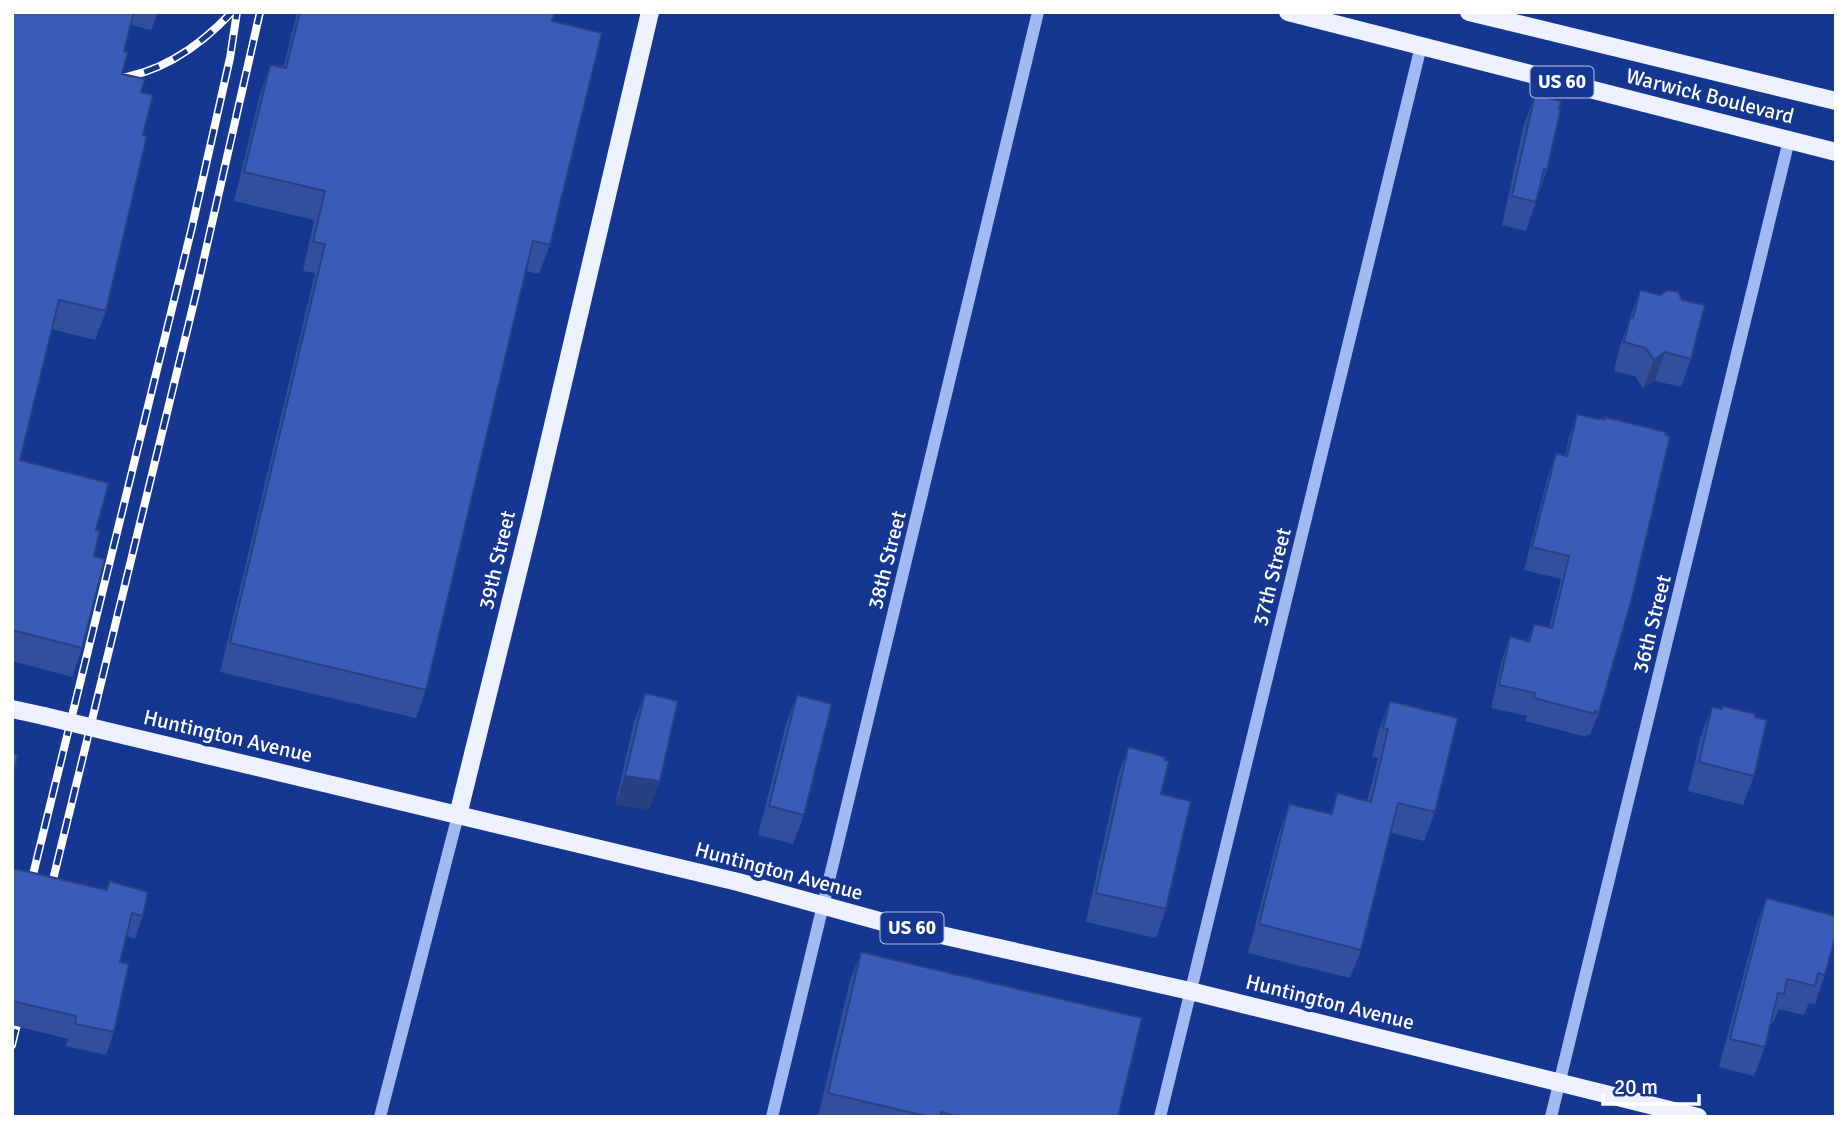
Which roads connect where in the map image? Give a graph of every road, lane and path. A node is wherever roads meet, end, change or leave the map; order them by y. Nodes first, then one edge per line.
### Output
1 (650, 12) edge
2 (1038, 12) edge
3 (1288, 12) edge
4 (1469, 12) edge
5 (1421, 46) junction
6 (1836, 101) edge
7 (1789, 140) junction
8 (1836, 152) edge
9 (12, 709) edge
10 (458, 815) junction
11 (824, 905) junction
12 (1190, 991) junction
13 (1559, 1082) junction
14 (380, 1117) edge
15 (772, 1117) edge
16 (1160, 1117) edge
17 (1551, 1117) edge
18 (1698, 1117) edge

1 - 10 main road, 39th Street
2 - 11 street, 38th Street
3 - 5 main road, Warwick Boulevard / US 60
4 - 6 main road
5 - 7 main road, Warwick Boulevard / US 60
5 - 12 street, 37th Street
7 - 8 main road, Warwick Boulevard / US 60
7 - 13 street, 36th Street
9 - 10 main road, Huntington Avenue / US 60, bridge
10 - 11 main road, Huntington Avenue / US 60
10 - 14 street, 39th Street
11 - 12 main road, Huntington Avenue / US 60
11 - 15 street, 38th Street
12 - 13 main road, Huntington Avenue / US 60
12 - 16 street, 37th Street
13 - 17 street, 36th Street
13 - 18 main road, Huntington Avenue / US 60

